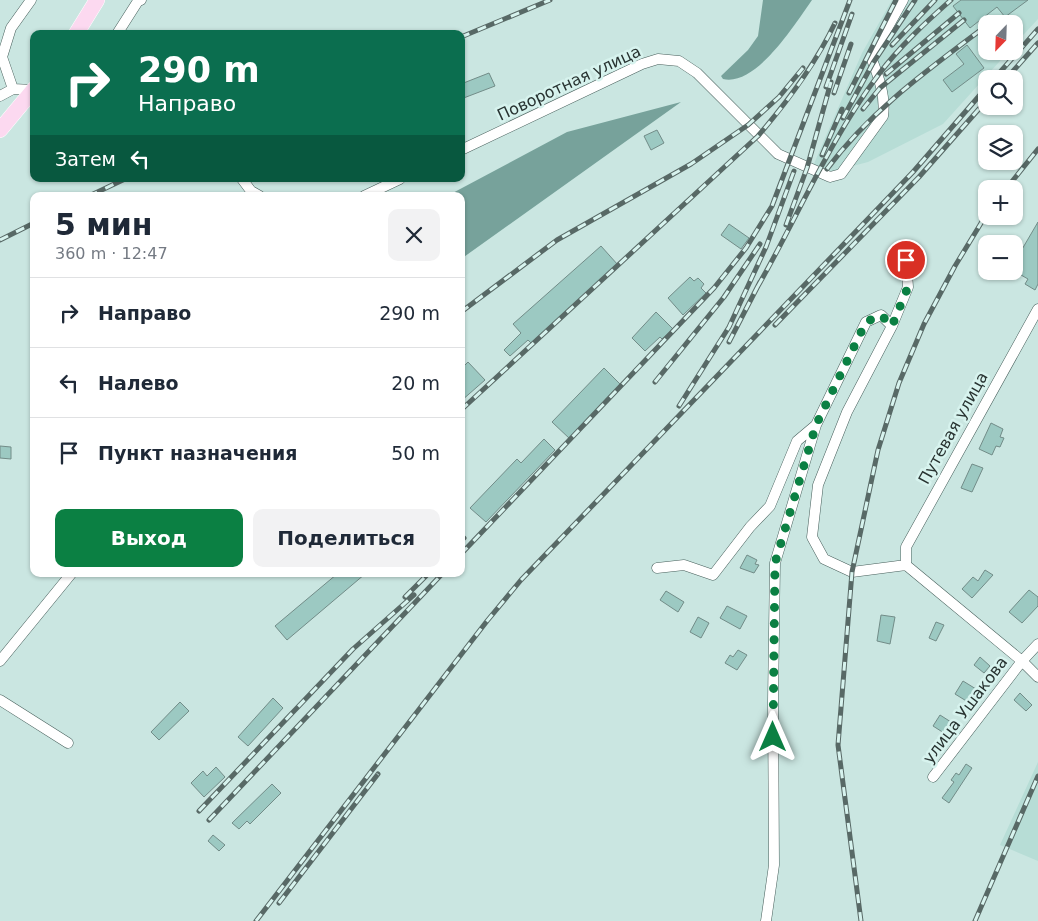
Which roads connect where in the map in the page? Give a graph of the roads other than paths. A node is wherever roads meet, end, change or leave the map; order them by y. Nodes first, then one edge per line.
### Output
1 (31, 0) edge
2 (97, 0) edge
3 (139, 0) edge
4 (903, 0) edge
5 (78, 30) edge
6 (120, 30) edge
7 (13, 89) junction
8 (30, 90) edge
9 (30, 94) edge
10 (0, 96) edge
11 (0, 130) edge
12 (465, 148) edge
13 (394, 182) edge
14 (372, 192) edge
15 (906, 260) dead end
16 (1038, 309) edge
17 (892, 326) junction
18 (816, 425) junction
19 (906, 565) junction
20 (658, 568) dead end
21 (69, 577) edge
22 (1038, 644) edge
23 (0, 661) edge
24 (1022, 661) junction
25 (1038, 677) edge
26 (0, 700) edge
27 (68, 743) dead end
28 (933, 777) dead end
29 (766, 921) edge

1 - 7 street
2 - 5 main road
3 - 6 street
4 - 12 street, Поворотная улица
7 - 8 street
7 - 10 street
9 - 11 main road
13 - 14 street
15 - 17 street
16 - 19 street, Путевая улица
17 - 18 street
17 - 19 street
18 - 20 street
18 - 29 street
19 - 24 street, улица Ушакова
21 - 23 street
22 - 24 street, улица Ушакова
24 - 25 street, улица Ушакова
24 - 28 street, улица Ушакова
26 - 27 street

